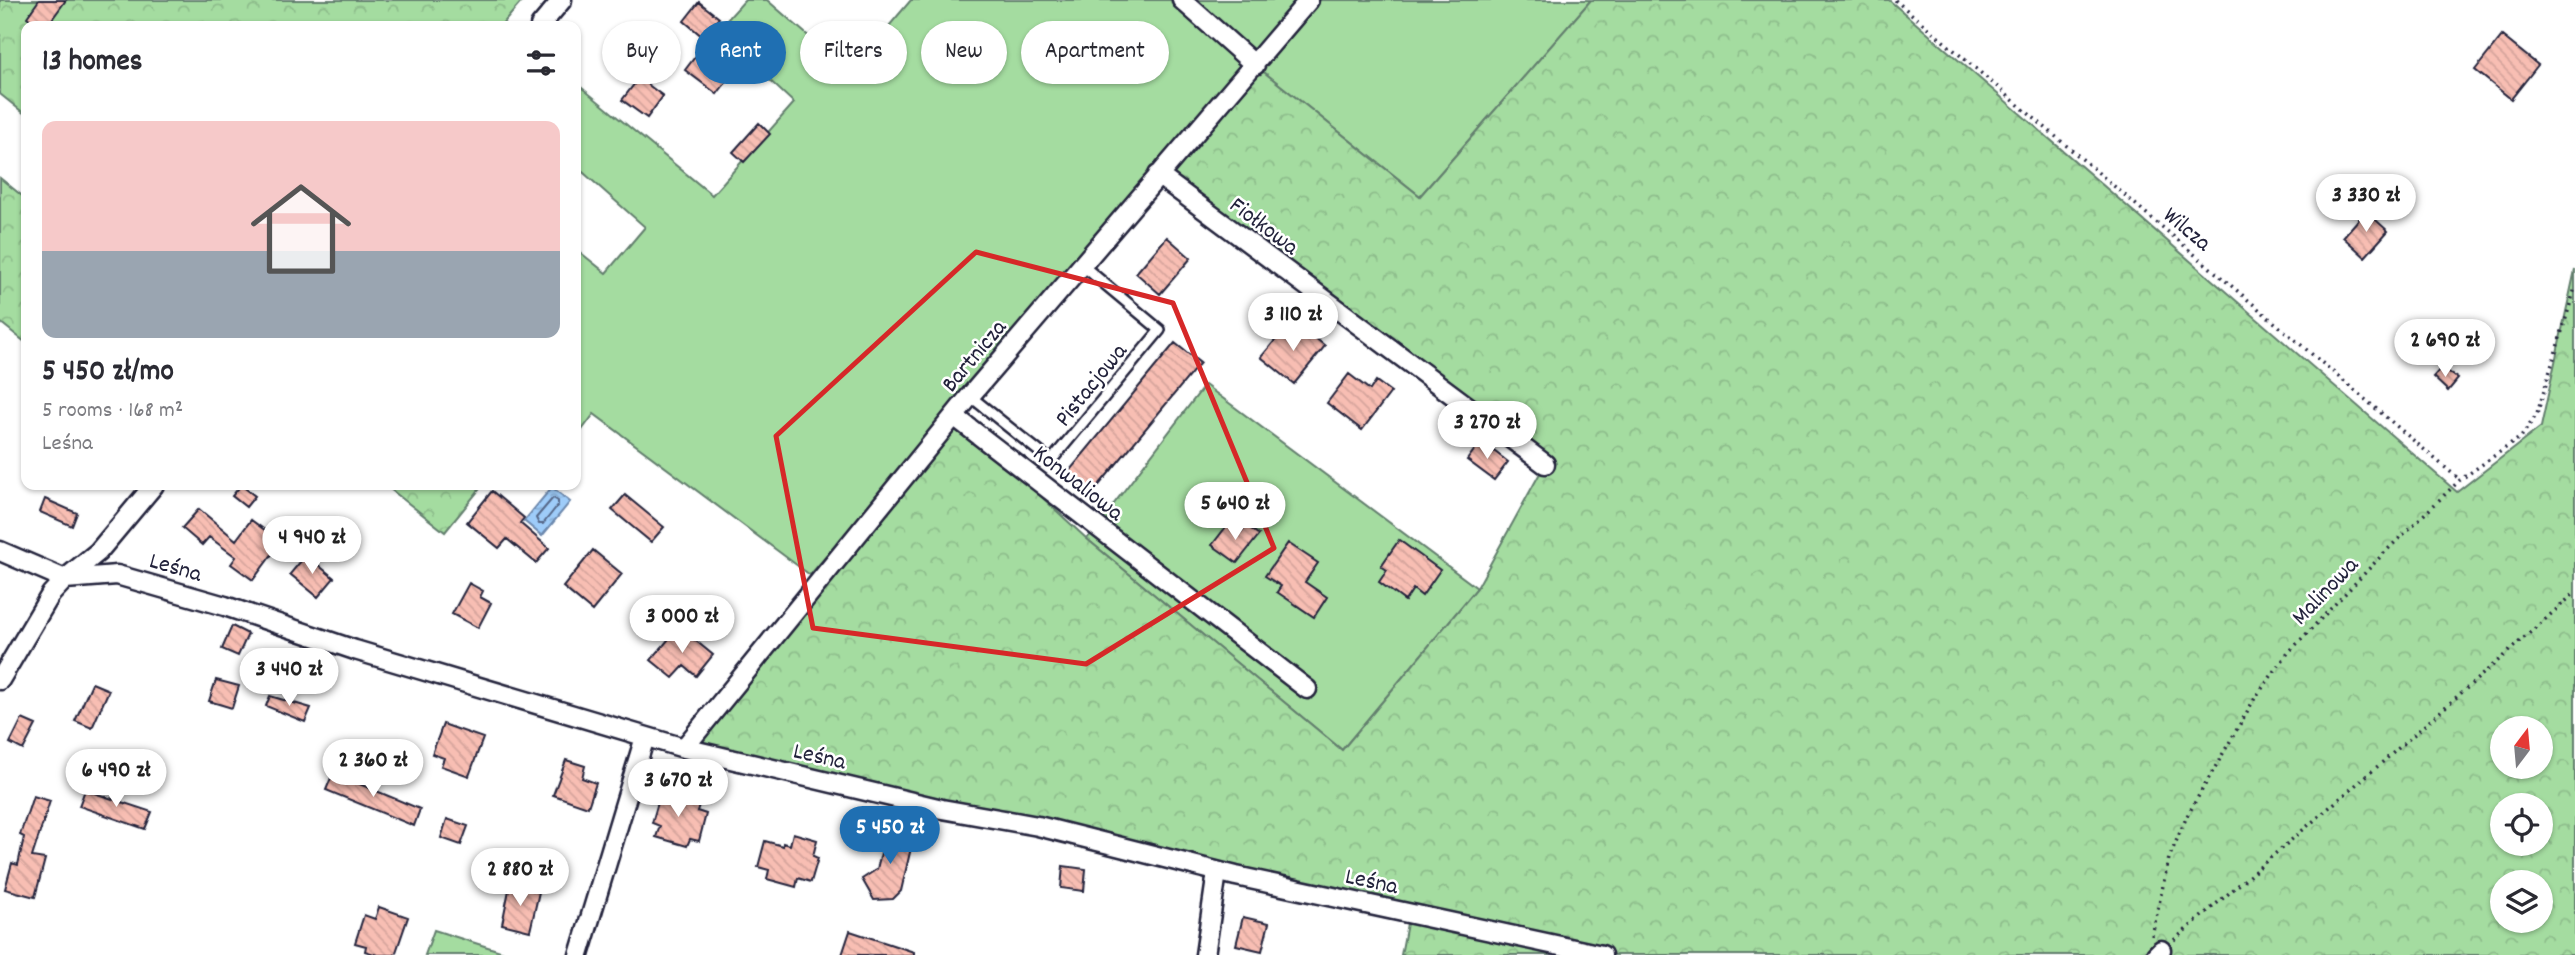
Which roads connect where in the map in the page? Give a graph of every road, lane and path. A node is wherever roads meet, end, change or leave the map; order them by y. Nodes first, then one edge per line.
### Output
1 (562, 0) edge
2 (1182, 0) edge
3 (1309, 0) edge
4 (1895, 0) edge
5 (544, 21) edge
6 (1255, 65) junction
7 (1158, 175) junction
8 (1082, 265) junction
9 (2575, 288) edge
10 (970, 396) junction
11 (954, 416) junction
12 (1545, 464) dead end
13 (2460, 480) junction
14 (150, 490) edge
15 (0, 551) edge
16 (65, 579) junction
17 (2575, 593) edge
18 (0, 680) edge
19 (1307, 689) dead end
20 (645, 737) junction
21 (684, 748) junction
22 (1217, 872) junction
23 (2156, 948) edge
24 (579, 955) edge
25 (1205, 955) edge
26 (1602, 955) edge

1 - 5 street
2 - 6 street
3 - 6 street, Bartnicza
4 - 13 path, Wilcza
6 - 7 street, Bartnicza
7 - 8 street, Bartnicza
7 - 12 street, Fiołkowa
8 - 10 street, Bartnicza
8 - 10 lane, Pistacjowa
9 - 13 path, Malinowa
10 - 11 street, Bartnicza
11 - 19 street, Konwaliowa
11 - 21 street, Bartnicza
13 - 23 path, Malinowa
14 - 16 street
15 - 16 street, Leśna
16 - 18 street
16 - 20 street, Leśna
17 - 23 path
20 - 21 street, Leśna
20 - 24 street
21 - 22 street, Leśna
22 - 25 street
22 - 26 street, Leśna

